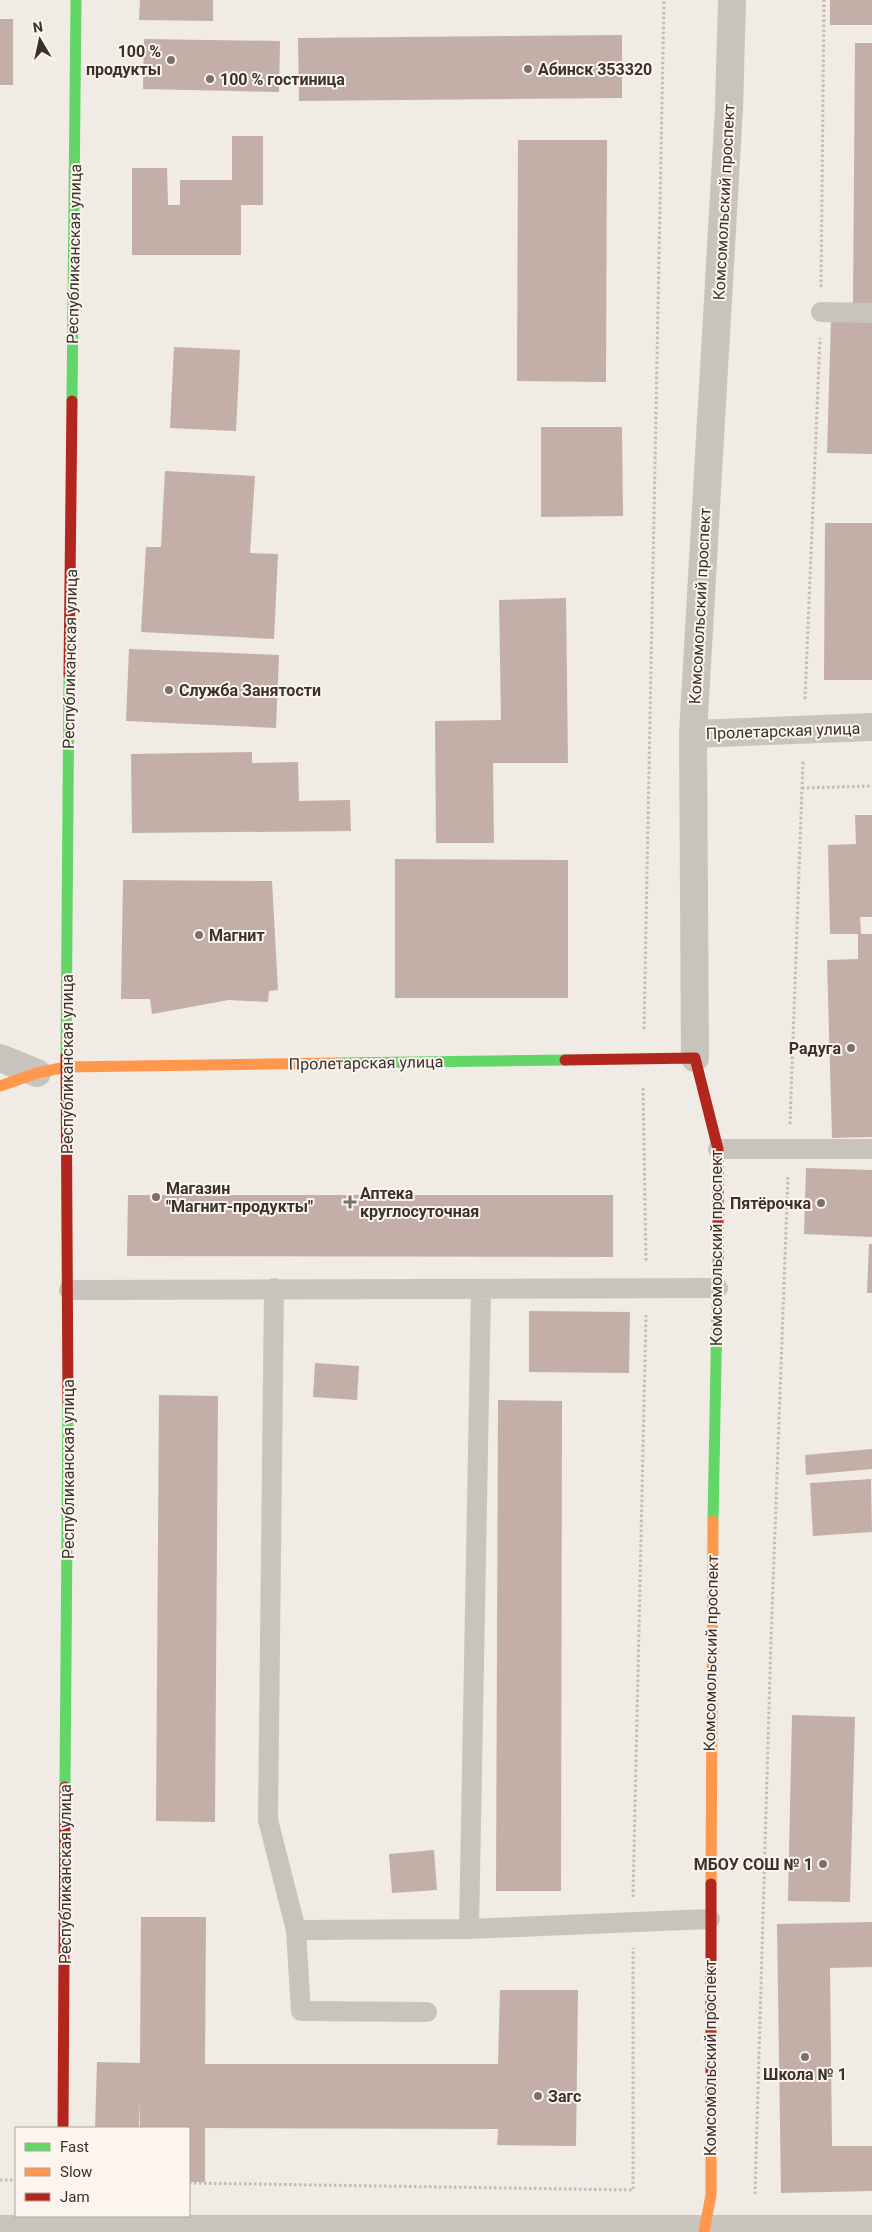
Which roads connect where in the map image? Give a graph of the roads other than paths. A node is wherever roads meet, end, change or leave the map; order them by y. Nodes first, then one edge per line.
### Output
1 (76, 0) edge
2 (732, 0) edge
3 (821, 312) road end
4 (872, 313) edge
5 (872, 727) edge
6 (693, 734) junction
7 (0, 1058) edge
8 (695, 1058) junction
9 (66, 1067) junction
10 (37, 1073) junction
11 (0, 1086) edge
12 (718, 1149) junction
13 (872, 1149) edge
14 (274, 1288) junction
15 (718, 1288) junction
16 (69, 1290) junction
17 (481, 1290) junction
18 (710, 1919) junction
19 (469, 1928) junction
20 (296, 1930) junction
21 (427, 2012) dead end
22 (63, 2127) edge
23 (58, 2226) edge
24 (872, 2229) edge
25 (0, 2230) edge
26 (704, 2231) edge

1 - 9 street, Республиканская улица
2 - 6 street, Комсомольский проспект
3 - 4 lane
5 - 6 street, Пролетарская улица
6 - 8 street, Комсомольский проспект
7 - 10 street
8 - 9 street, Пролетарская улица
8 - 12 street, Комсомольский проспект
9 - 10 street, Пролетарская улица
9 - 16 street, Республиканская улица
10 - 11 street, Пролетарская улица
12 - 13 lane
12 - 15 street, Комсомольский проспект
14 - 16 lane
14 - 17 lane
14 - 20 lane
15 - 17 lane
15 - 18 street, Комсомольский проспект
16 - 22 street, Республиканская улица
17 - 19 lane
18 - 19 lane
18 - 26 street, Комсомольский проспект
19 - 20 lane
20 - 21 lane
23 - 25 street
23 - 26 street
24 - 26 street

